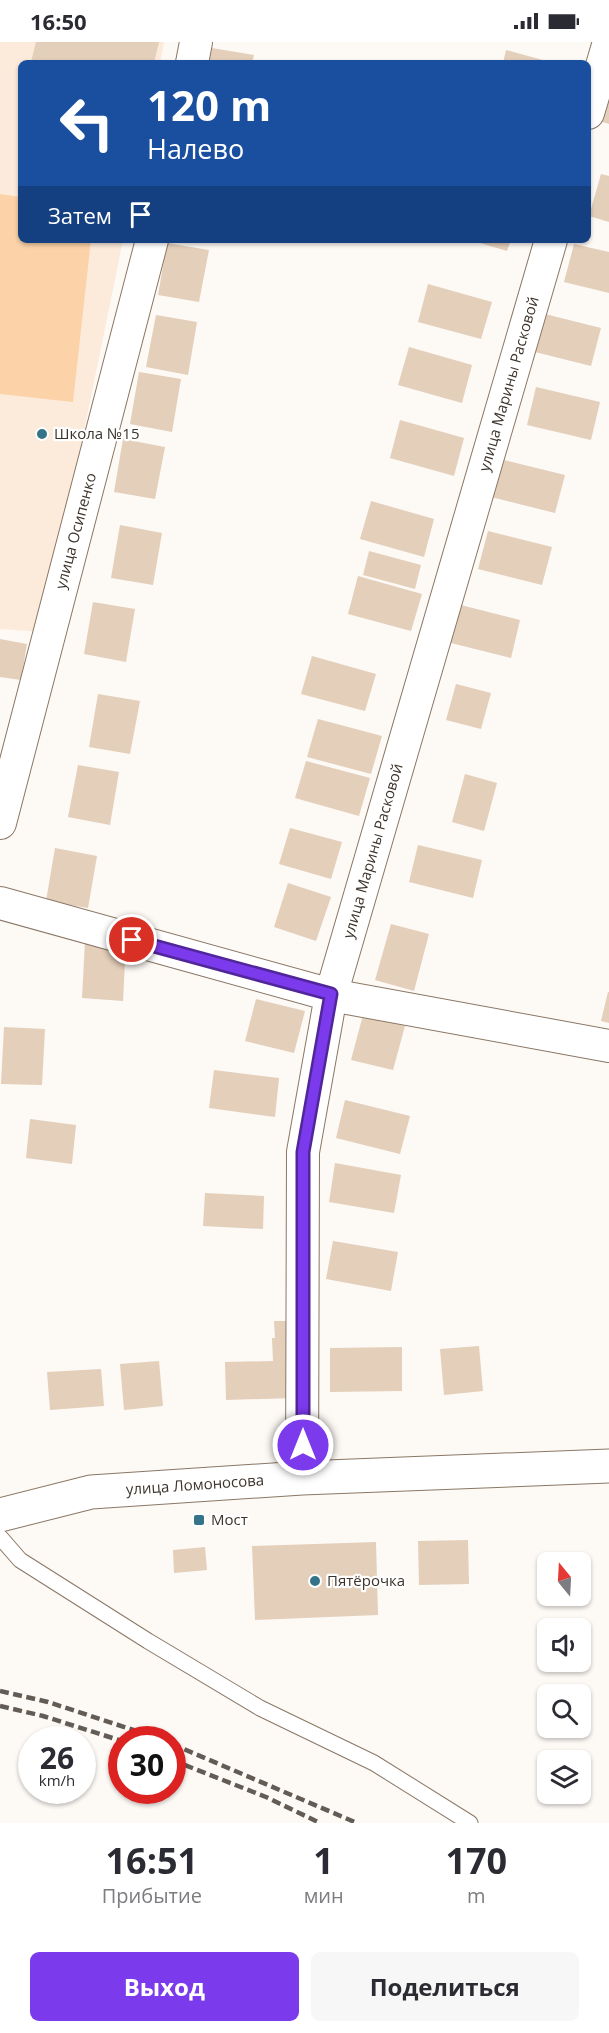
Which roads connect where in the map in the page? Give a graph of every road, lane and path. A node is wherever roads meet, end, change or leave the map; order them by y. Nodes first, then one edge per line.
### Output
1 (196, 42) edge
2 (609, 42) edge
3 (193, 60) edge
4 (591, 103) edge
5 (151, 243) edge
6 (550, 243) edge
7 (0, 819) edge
8 (0, 903) edge
9 (331, 994) junction
10 (609, 1046) edge
11 (609, 1466) edge
12 (302, 1478) junction
13 (0, 1515) edge
14 (0, 1537) edge
15 (470, 1823) edge

1 - 3 street
2 - 4 street
5 - 7 street, улица Осипенко
6 - 9 street, улица Марины Расковой
8 - 9 street
9 - 10 street
9 - 12 street, улица Марины Расковой
11 - 12 street, улица Ломоносова
12 - 13 street, улица Ломоносова
14 - 15 lane

